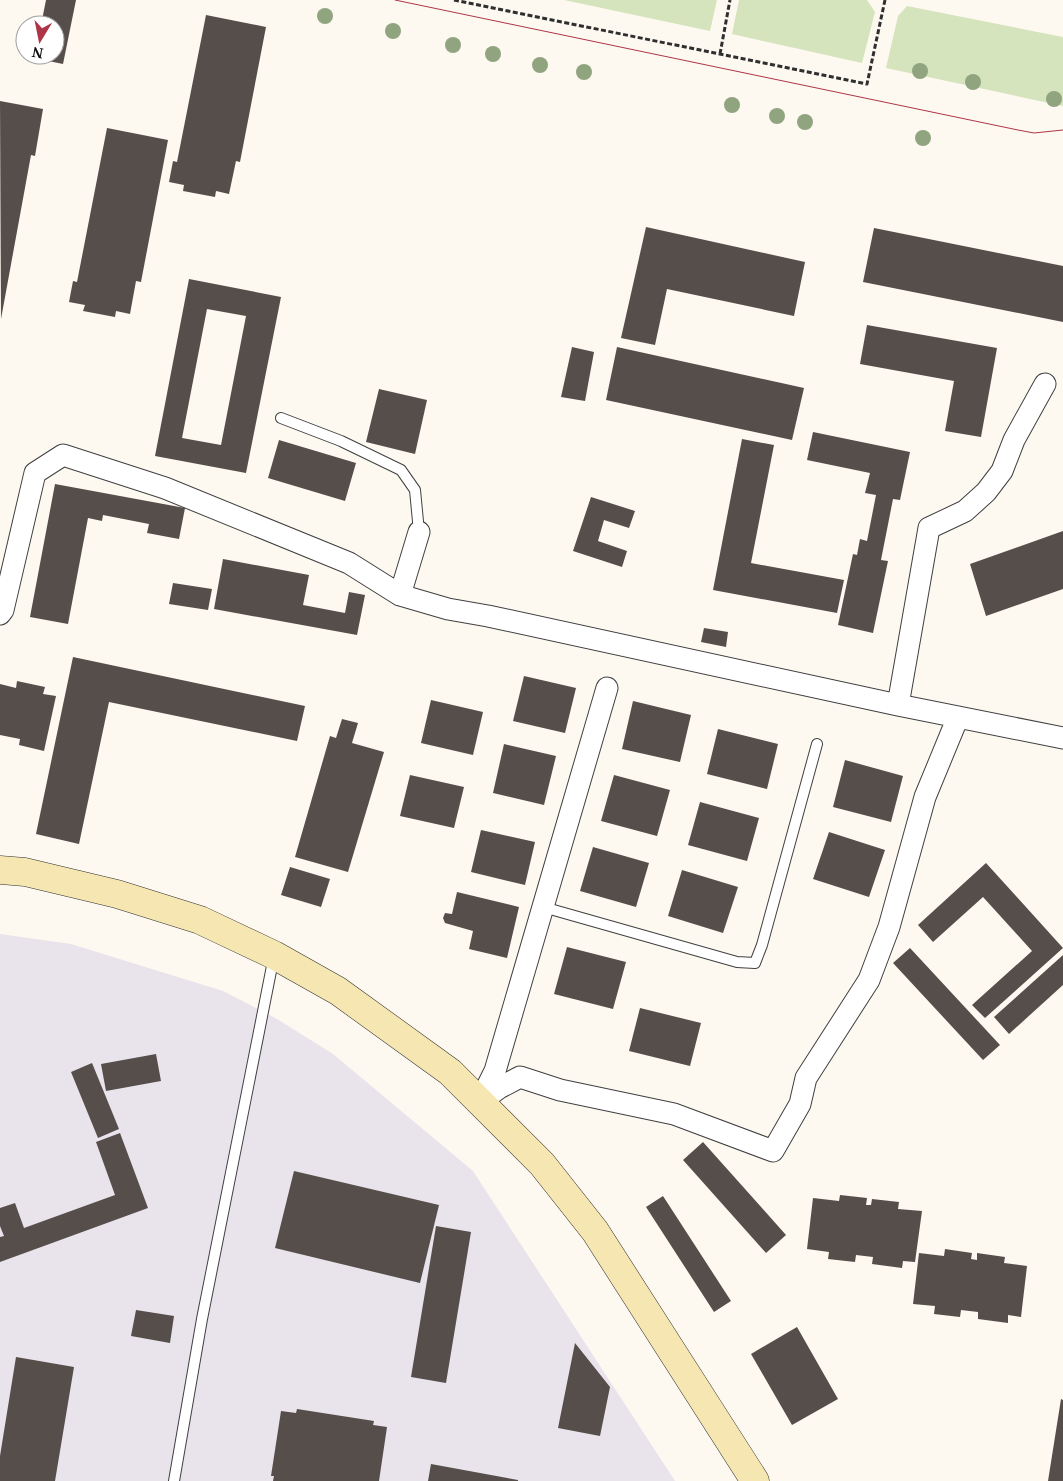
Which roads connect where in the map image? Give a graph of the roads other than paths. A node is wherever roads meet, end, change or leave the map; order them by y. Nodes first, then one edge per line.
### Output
1 (1045, 384) dead end
2 (281, 418) dead end
3 (419, 532) joint
4 (400, 595) junction
5 (0, 614) edge
6 (607, 688) dead end
7 (898, 705) junction
8 (958, 717) junction
9 (1063, 738) edge
10 (817, 744) dead end
11 (0, 870) edge
12 (543, 907) junction
13 (274, 955) junction
14 (480, 1102) junction
15 (174, 1481) edge
16 (755, 1481) edge

1 - 7 street
2 - 3 lane
3 - 4 street
4 - 5 street
4 - 7 street
6 - 12 street
7 - 8 street
8 - 9 street
8 - 14 street
10 - 12 lane
11 - 13 main road
12 - 14 street
13 - 14 main road
13 - 15 lane
14 - 16 main road

